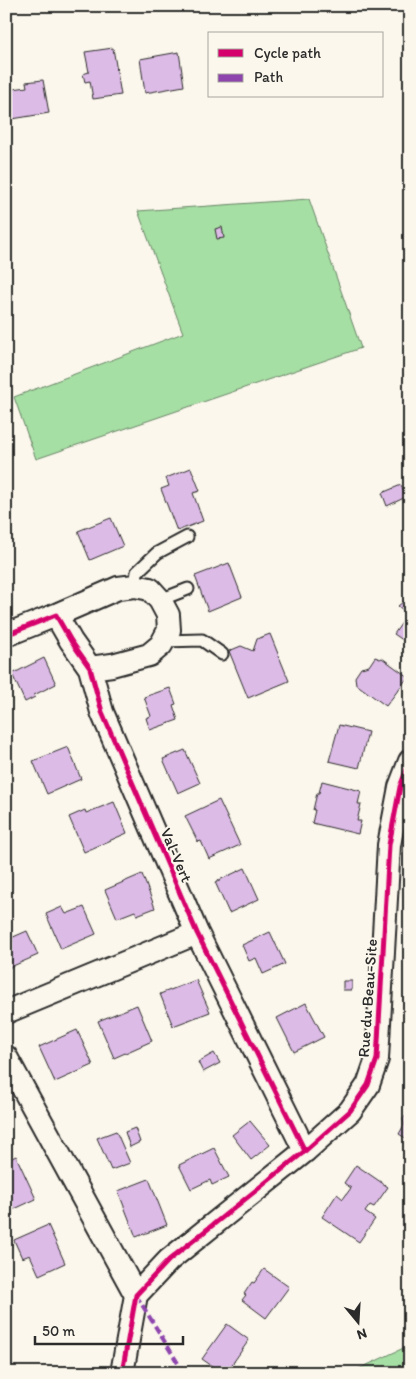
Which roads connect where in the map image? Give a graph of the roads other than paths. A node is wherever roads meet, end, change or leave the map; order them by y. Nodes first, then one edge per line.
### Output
1 (187, 537) dead end
2 (135, 586) junction
3 (188, 589) dead end
4 (160, 600) junction
5 (56, 615) junction
6 (6, 635) edge
7 (163, 641) junction
8 (222, 654) dead end
9 (90, 668) junction
10 (410, 761) edge
11 (197, 933) junction
12 (6, 1012) edge
13 (6, 1057) edge
14 (305, 1151) junction
15 (136, 1295) junction
16 (122, 1373) edge

1 - 2 lane
2 - 4 street
2 - 5 street
3 - 4 lane
4 - 7 street
5 - 6 street
5 - 9 street, Val-Vert
7 - 8 lane
7 - 9 street
9 - 11 street, Val-Vert
10 - 14 street, Rue du Beau-Site
11 - 12 street
11 - 14 street, Val-Vert
13 - 15 street
14 - 15 street, Rue du Beau-Site
15 - 16 street

